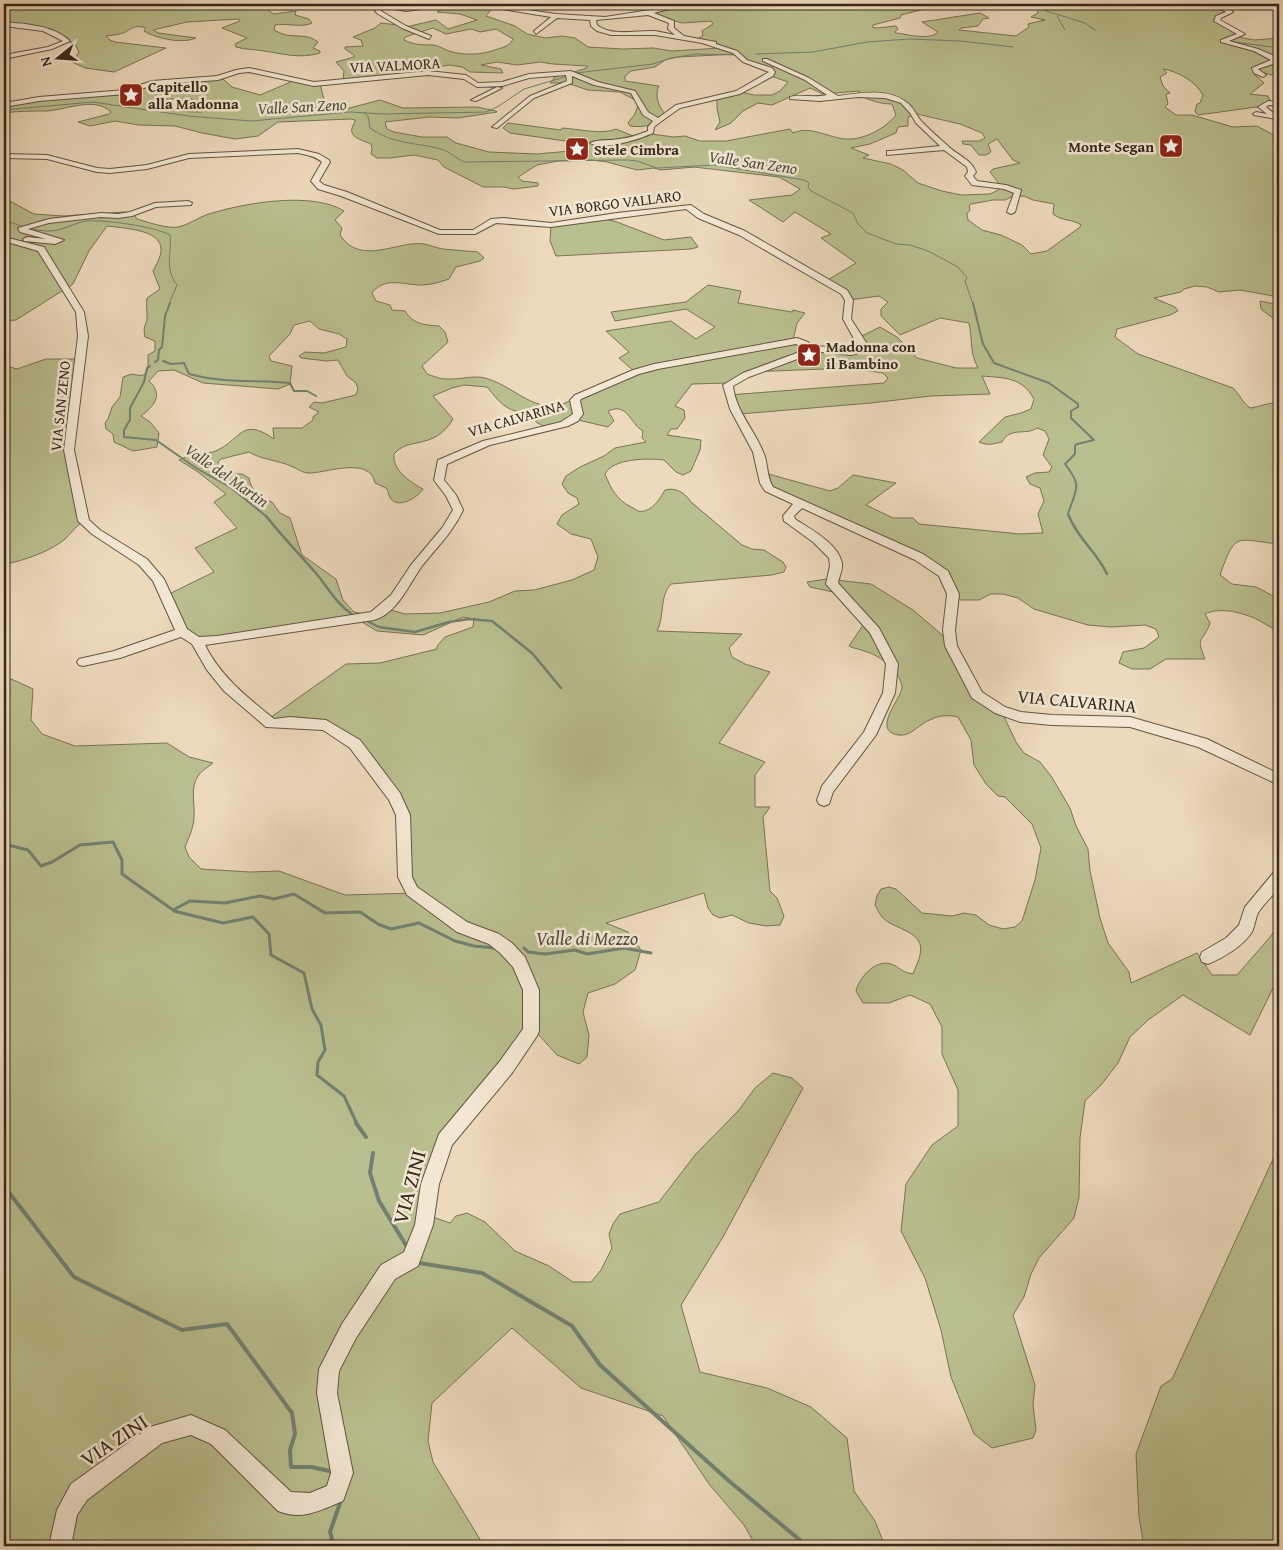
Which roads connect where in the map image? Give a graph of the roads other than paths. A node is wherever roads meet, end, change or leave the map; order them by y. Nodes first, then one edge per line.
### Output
1 (371, 4) edge
2 (424, 4) edge
3 (432, 4) edge
4 (457, 4) edge
5 (475, 4) edge
6 (656, 4) edge
7 (1034, 4) edge
8 (1068, 4) edge
9 (1162, 4) edge
10 (682, 5) edge
11 (383, 6) junction
12 (648, 13) junction
13 (556, 16) junction
14 (593, 19) junction
15 (4, 24) edge
16 (536, 32) dead end
17 (429, 37) dead end
18 (682, 38) junction
19 (705, 43) junction
20 (4, 57) edge
21 (1278, 61) edge
22 (569, 73) junction
23 (1263, 75) dead end
24 (502, 84) junction
25 (832, 96) junction
26 (792, 98) dead end
27 (474, 100) dead end
28 (1279, 104) edge
29 (4, 105) edge
30 (1256, 114) dead end
31 (657, 121) junction
32 (495, 127) dead end
33 (594, 143) dead end
34 (945, 148) junction
35 (890, 153) dead end
36 (4, 156) edge
37 (188, 202) dead end
38 (1011, 212) dead end
39 (4, 238) edge
40 (808, 348) junction
41 (800, 503) junction
42 (182, 632) junction
43 (197, 641) junction
44 (83, 662) dead end
45 (1279, 780) edge
46 (824, 800) dead end
47 (1279, 876) edge
48 (1208, 957) dead end
49 (60, 1546) edge

1 - 11 street
2 - 3 street
4 - 11 street
5 - 13 street
6 - 10 street
7 - 8 street
9 - 21 street
10 - 12 street
11 - 17 street
12 - 14 street
12 - 18 street
13 - 14 street
13 - 16 street
14 - 18 street
15 - 20 street
18 - 19 street
19 - 25 street
19 - 31 street
21 - 23 street
22 - 24 street, VIA VALMORA
22 - 31 street, VIA VALMORA
22 - 32 street
24 - 27 street
24 - 29 street, VIA VALMORA
25 - 26 street
25 - 34 street
28 - 30 street
31 - 33 street
34 - 35 street
34 - 38 street
36 - 40 street, VIA BORGO VALLARO
37 - 39 street
39 - 42 street, VIA SAN ZENO
40 - 41 street, VIA CALVARINA
40 - 43 street, VIA CALVARINA
41 - 45 street, VIA CALVARINA
41 - 46 street
42 - 43 street
42 - 44 street
43 - 49 street, VIA ZINI
47 - 48 street

